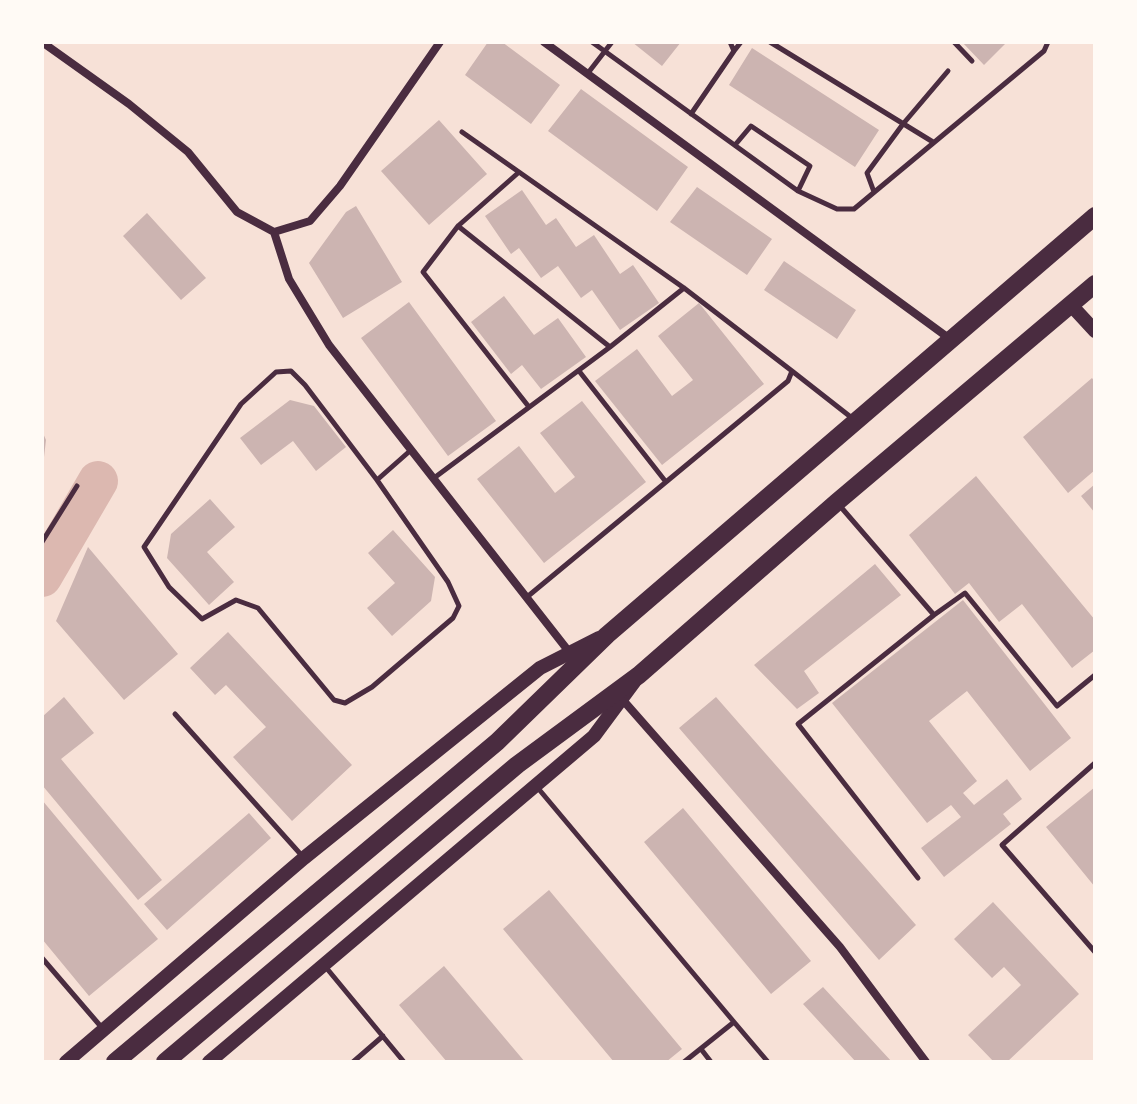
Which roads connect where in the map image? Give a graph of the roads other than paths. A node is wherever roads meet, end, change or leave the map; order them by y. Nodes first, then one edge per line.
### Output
1 (42, 42) edge
2 (440, 42) edge
3 (544, 42) edge
4 (592, 42) edge
5 (612, 42) edge
6 (730, 42) edge
7 (741, 42) edge
8 (770, 42) edge
9 (954, 42) edge
10 (1048, 42) edge
11 (734, 51) junction
12 (604, 52) junction
13 (972, 61) dead end
14 (948, 71) dead end
15 (587, 74) junction
16 (691, 114) junction
17 (903, 124) junction
18 (462, 132) dead end
19 (933, 143) junction
20 (735, 145) junction
21 (518, 173) junction
22 (798, 191) junction
23 (874, 192) junction
24 (1095, 216) edge
25 (458, 226) junction
26 (274, 232) junction
27 (1095, 284) edge
28 (684, 288) junction
29 (1071, 305) junction
30 (1095, 331) edge
31 (952, 340) junction
32 (610, 347) junction
33 (579, 371) junction
34 (792, 371) junction
35 (529, 407) junction
36 (855, 421) junction
37 (411, 450) junction
38 (433, 478) junction
39 (377, 480) junction
40 (666, 482) junction
41 (77, 486) dead end
42 (837, 502) junction
43 (42, 542) edge
44 (526, 598) junction
45 (934, 615) junction
46 (607, 635) junction
47 (570, 653) junction
48 (639, 675) junction
49 (1095, 675) edge
50 (622, 699) junction
51 (175, 714) dead end
52 (1095, 763) edge
53 (535, 785) junction
54 (304, 858) junction
55 (918, 878) dead end
56 (1095, 952) edge
57 (42, 958) edge
58 (324, 964) junction
59 (734, 1022) junction
60 (104, 1030) junction
61 (383, 1036) junction
62 (701, 1049) junction
63 (66, 1062) edge
64 (115, 1062) edge
65 (165, 1062) edge
66 (209, 1062) edge
67 (353, 1062) edge
68 (404, 1062) edge
69 (684, 1062) edge
70 (711, 1062) edge
71 (768, 1062) edge
72 (926, 1062) edge

1 - 26 street
2 - 26 street
3 - 15 street
4 - 12 lane
5 - 12 lane
6 - 11 lane
7 - 11 lane
8 - 17 lane
9 - 13 lane
10 - 19 lane
11 - 16 lane
12 - 15 lane
12 - 16 lane
14 - 17 lane
15 - 31 street
16 - 20 lane
17 - 19 lane
17 - 23 lane
18 - 21 lane
19 - 23 lane
20 - 22 lane
20 - 22 lane
21 - 25 lane
21 - 28 lane
22 - 23 lane
24 - 31 highway
25 - 32 lane
25 - 35 lane
26 - 37 street
27 - 29 highway
28 - 32 lane
28 - 34 lane
29 - 30 main road
29 - 42 highway
31 - 36 highway
32 - 33 lane
33 - 35 lane
33 - 40 lane
34 - 36 lane
34 - 40 lane
35 - 38 lane
36 - 46 highway
37 - 38 street
37 - 39 lane
38 - 44 street
39 - 39 lane
40 - 44 lane
41 - 43 lane
42 - 45 lane
42 - 48 highway
44 - 47 street
45 - 49 lane
45 - 55 lane
46 - 47 main road
46 - 64 highway
47 - 54 main road
48 - 50 main road
48 - 65 highway
50 - 53 main road
50 - 72 street
51 - 54 lane
52 - 56 lane
53 - 58 main road
53 - 59 lane
54 - 60 main road
57 - 60 lane
58 - 61 lane
58 - 66 main road
59 - 62 lane
59 - 71 lane
60 - 63 main road
61 - 67 lane
61 - 68 lane
62 - 69 lane
62 - 70 lane

